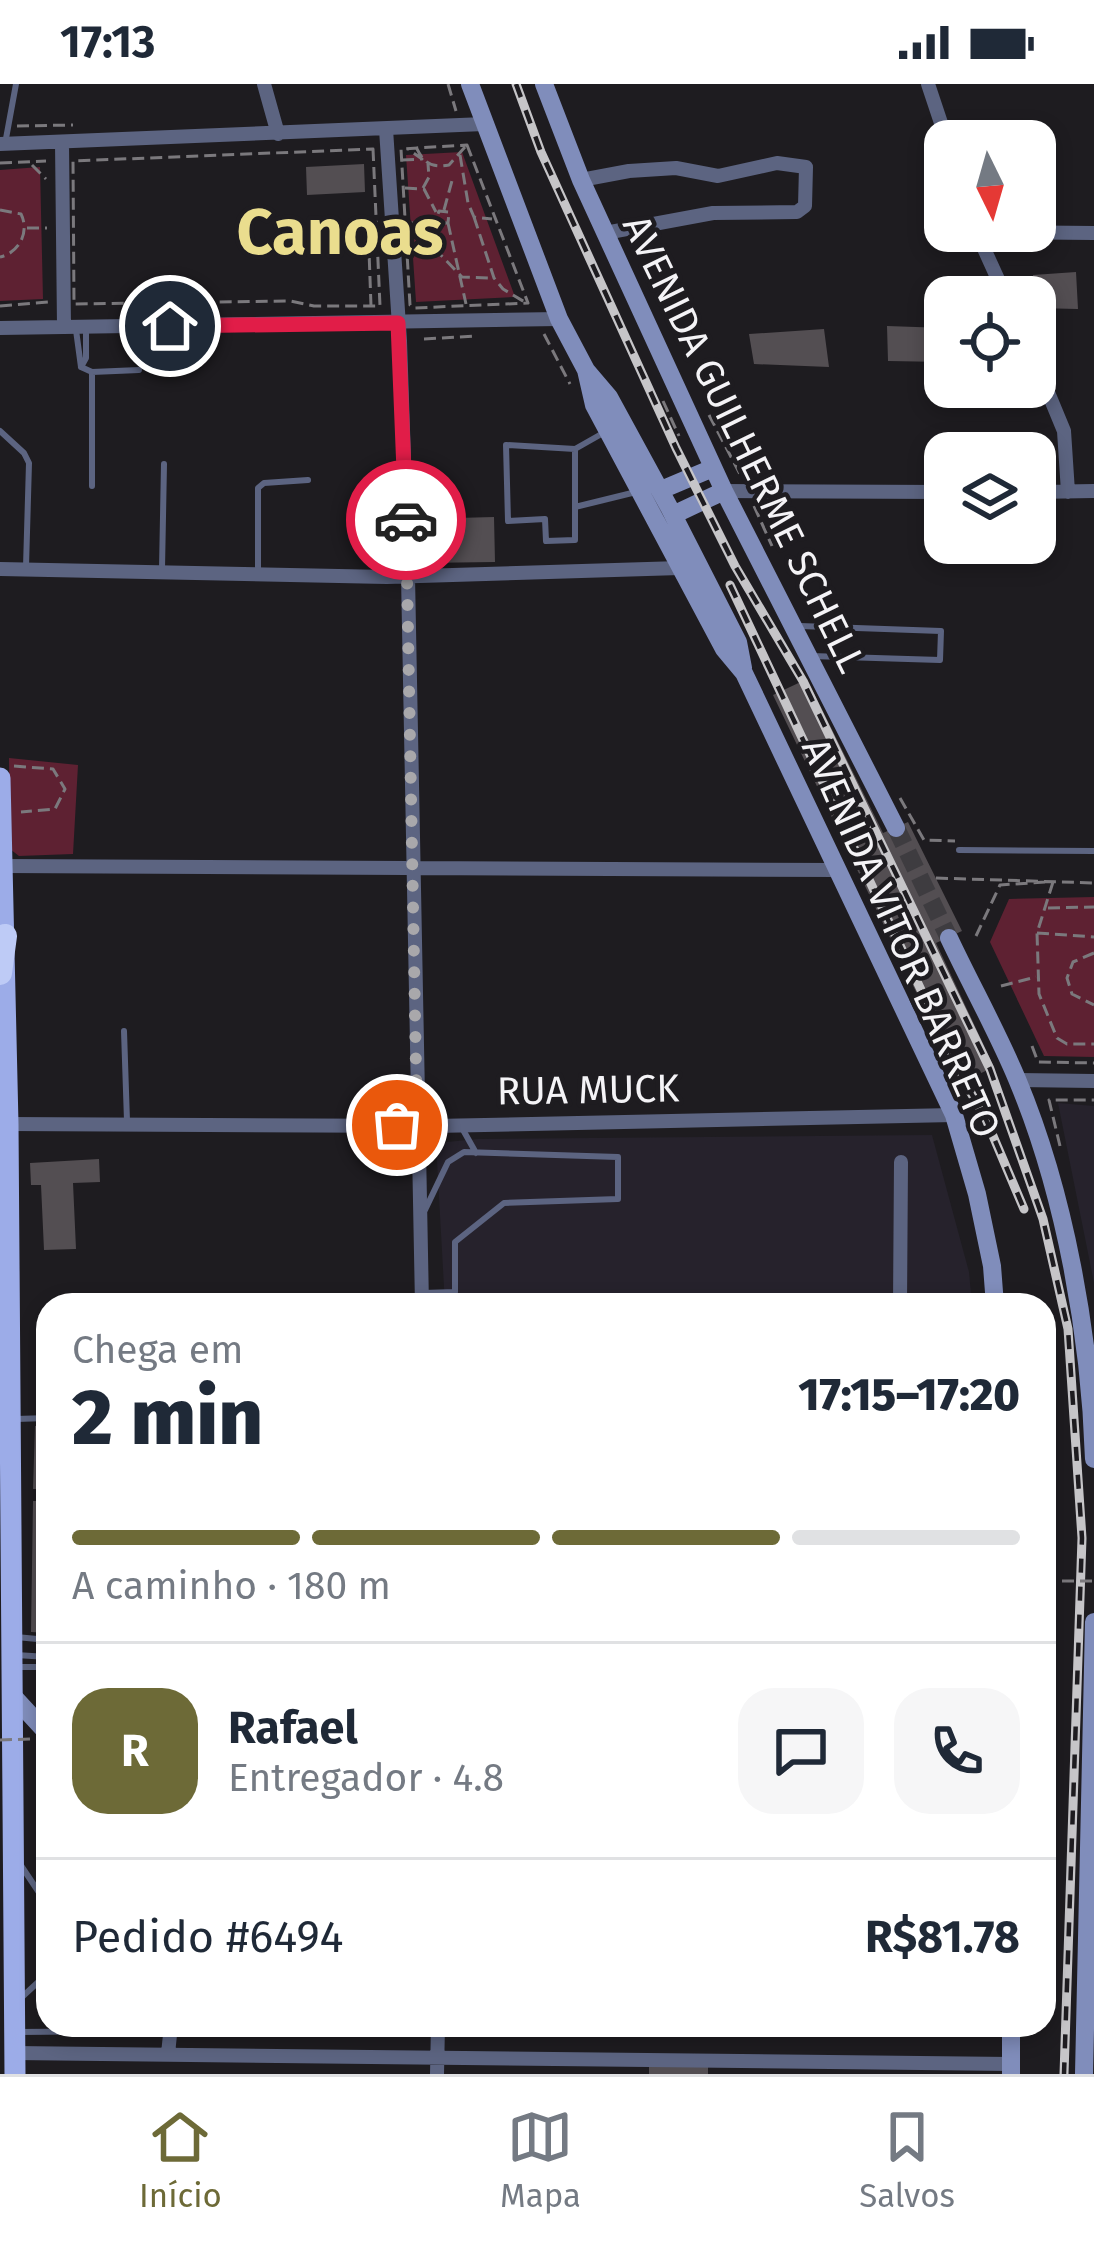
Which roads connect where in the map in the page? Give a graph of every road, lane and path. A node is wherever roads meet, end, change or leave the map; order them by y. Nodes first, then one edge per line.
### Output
1 (16, 84) edge
2 (264, 84) edge
3 (448, 84) edge
4 (470, 84) edge
5 (544, 84) edge
6 (928, 84) edge
7 (457, 115) dead end
8 (940, 120) edge
9 (484, 124) junction
10 (386, 129) junction
11 (278, 134) junction
12 (62, 143) junction
13 (2, 144) edge
14 (466, 145) junction
15 (416, 147) junction
16 (407, 148) junction
17 (460, 155) junction
18 (422, 159) junction
19 (402, 160) junction
20 (46, 161) dead end
21 (73, 161) dead end
22 (29, 162) junction
23 (0, 163) edge
24 (428, 164) junction
25 (449, 165) junction
26 (461, 172) junction
27 (453, 177) junction
28 (581, 180) junction
29 (47, 181) dead end
30 (404, 188) junction
31 (422, 189) junction
32 (0, 210) edge
33 (444, 210) junction
34 (436, 217) junction
35 (474, 217) junction
36 (494, 219) junction
37 (448, 223) junction
38 (406, 224) junction
39 (25, 228) junction
40 (48, 228) dead end
41 (1056, 232) edge
42 (605, 233) junction
43 (1094, 233) edge
44 (406, 236) junction
45 (0, 257) edge
46 (462, 277) junction
47 (494, 278) junction
48 (528, 303) junction
49 (49, 304) dead end
50 (74, 304) dead end
51 (0, 306) edge
52 (466, 306) junction
53 (559, 319) junction
54 (398, 323) junction
55 (76, 327) junction
56 (0, 328) edge
57 (139, 370) dead end
58 (586, 370) junction
59 (92, 372) junction
60 (1054, 408) edge
61 (666, 411) dead end
62 (710, 418) dead end
63 (0, 431) edge
64 (608, 431) junction
65 (575, 448) junction
66 (685, 448) dead end
67 (164, 464) dead end
68 (713, 467) junction
69 (742, 478) dead end
70 (308, 480) dead end
71 (92, 486) dead end
72 (661, 490) junction
73 (639, 491) junction
74 (724, 491) junction
75 (1094, 491) edge
76 (924, 492) edge
77 (1056, 492) edge
78 (1068, 492) junction
79 (575, 507) junction
80 (673, 515) junction
81 (680, 568) junction
82 (0, 569) edge
83 (26, 570) junction
84 (162, 573) junction
85 (258, 574) junction
86 (408, 576) junction
87 (793, 626) junction
88 (808, 656) junction
89 (744, 673) junction
90 (0, 765) edge
91 (0, 778) edge
92 (39, 814) dead end
93 (896, 828) tunnel mouth
94 (958, 850) dead end
95 (1094, 851) edge
96 (3, 866) edge
97 (412, 869) junction
98 (837, 871) junction
99 (936, 878) dead end
100 (1050, 881) junction
101 (1094, 883) edge
102 (1045, 908) junction
103 (1094, 908) edge
104 (1037, 933) junction
105 (5, 936) junction
106 (976, 936) dead end
107 (1094, 937) edge
108 (949, 938) tunnel mouth
109 (1094, 953) edge
110 (0, 973) edge
111 (1038, 976) junction
112 (1001, 986) dead end
113 (1094, 1005) edge
114 (124, 1030) dead end
115 (1094, 1044) edge
116 (1031, 1046) dead end
117 (1094, 1064) edge
118 (1018, 1080) junction
119 (1094, 1082) edge
120 (1094, 1100) edge
121 (954, 1115) junction
122 (8, 1124) junction
123 (127, 1125) junction
124 (417, 1125) junction
125 (460, 1125) junction
126 (1061, 1148) dead end
127 (476, 1153) junction
128 (902, 1162) dead end
129 (419, 1224) junction
130 (422, 1293) edge
131 (450, 1293) edge
132 (900, 1293) edge
133 (993, 1293) edge
134 (36, 1418) edge
135 (11, 1419) junction
136 (1094, 1459) edge
137 (1094, 1581) edge
138 (1056, 1582) edge
139 (1094, 1622) edge
140 (36, 1644) edge
141 (13, 1652) junction
142 (36, 1655) edge
143 (36, 1662) edge
144 (13, 1696) junction
145 (36, 1729) edge
146 (36, 1734) edge
147 (0, 1740) edge
148 (1093, 1745) edge
149 (14, 1855) junction
150 (1091, 1880) edge
151 (36, 1888) edge
152 (1091, 1906) edge
153 (36, 1984) edge
154 (15, 2004) junction
155 (103, 2037) edge
156 (170, 2037) edge
157 (437, 2037) edge
158 (1011, 2037) edge
159 (15, 2053) edge
160 (168, 2054) junction
161 (436, 2067) edge
162 (526, 2067) edge
163 (1011, 2069) edge
164 (1084, 2074) edge

1 - 13 lane
2 - 11 street
3 - 7 path
4 - 9 main road
5 - 28 main road, AVENIDA GUILHERME SCHELL
6 - 8 street
9 - 10 street
9 - 53 main road
10 - 11 street
10 - 54 street
11 - 12 street
12 - 13 street
12 - 55 street
14 - 15 path
14 - 17 path
14 - 36 path
15 - 16 path
15 - 18 path
16 - 18 path
16 - 19 path
17 - 25 path
17 - 26 path
18 - 19 path
18 - 24 path
19 - 30 path
20 - 22 path
21 - 50 path
22 - 23 path
22 - 29 path
24 - 25 path
24 - 31 path
25 - 27 path
26 - 27 path
26 - 35 path
27 - 33 path
28 - 42 main road, AVENIDA GUILHERME SCHELL
28 - 42 street
30 - 31 path
30 - 38 path
31 - 34 path
32 - 39 path
33 - 34 path
33 - 37 path
34 - 37 path
34 - 38 path
35 - 36 path
35 - 47 path
36 - 48 path
37 - 46 path
38 - 44 path
39 - 40 path
39 - 45 path
41 - 43 street
42 - 68 main road, AVENIDA GUILHERME SCHELL
44 - 46 path
44 - 52 path
46 - 47 path
46 - 52 path
47 - 48 path
48 - 52 path
49 - 51 path
53 - 54 street
53 - 58 main road
54 - 55 street
54 - 86 street
55 - 56 street
55 - 59 lane
57 - 59 lane
58 - 64 main road
58 - 72 main road
59 - 71 lane
60 - 78 street
61 - 66 path
62 - 69 path
63 - 83 lane
64 - 65 lane
64 - 73 main road
65 - 79 lane
65 - 79 lane
67 - 84 lane
68 - 72 main road
68 - 74 main road, AVENIDA GUILHERME SCHELL
70 - 85 lane
72 - 80 main road
73 - 79 lane
73 - 81 main road
74 - 76 street
74 - 80 main road
74 - 87 main road, AVENIDA GUILHERME SCHELL
75 - 78 street
77 - 78 street
80 - 89 main road
81 - 86 street
81 - 89 main road
82 - 83 street
83 - 84 street
84 - 85 street
85 - 86 street
86 - 97 street
87 - 88 main road, AVENIDA GUILHERME SCHELL
87 - 88 lane
88 - 93 main road, AVENIDA GUILHERME SCHELL
89 - 98 main road, AVENIDA VITOR BARRETO
90 - 92 path
91 - 96 main road
94 - 95 lane
96 - 97 street
96 - 105 main road
97 - 98 street
97 - 124 street
98 - 121 main road, AVENIDA VITOR BARRETO
99 - 100 path
100 - 101 path
100 - 102 path
100 - 106 path
102 - 103 path
102 - 104 path
104 - 107 path
104 - 111 path
105 - 110 highway
105 - 122 main road
108 - 118 main road
109 - 113 path
111 - 112 path
111 - 115 path
114 - 123 lane
116 - 117 path
118 - 119 street
118 - 136 main road
120 - 126 path
121 - 125 street, RUA MUCK
121 - 133 main road, AVENIDA VITOR BARRETO
122 - 123 street, RUA MUCK
122 - 135 main road
123 - 124 street, RUA MUCK
124 - 125 street, RUA MUCK
124 - 129 street
125 - 127 lane
127 - 129 lane
127 - 131 lane
128 - 132 street
129 - 130 street
134 - 135 lane
135 - 141 main road
137 - 138 path, bridge
139 - 148 main road
140 - 141 lane
141 - 142 lane
141 - 143 lane
141 - 144 main road
144 - 145 main road
144 - 149 main road
146 - 147 path, bridge
148 - 150 main road
149 - 151 lane
149 - 154 main road
150 - 152 main road
152 - 164 main road
153 - 154 lane
154 - 159 main road
155 - 159 lane
156 - 160 street
157 - 161 street
158 - 163 main road
159 - 160 street
160 - 161 street
161 - 162 street
162 - 163 street

